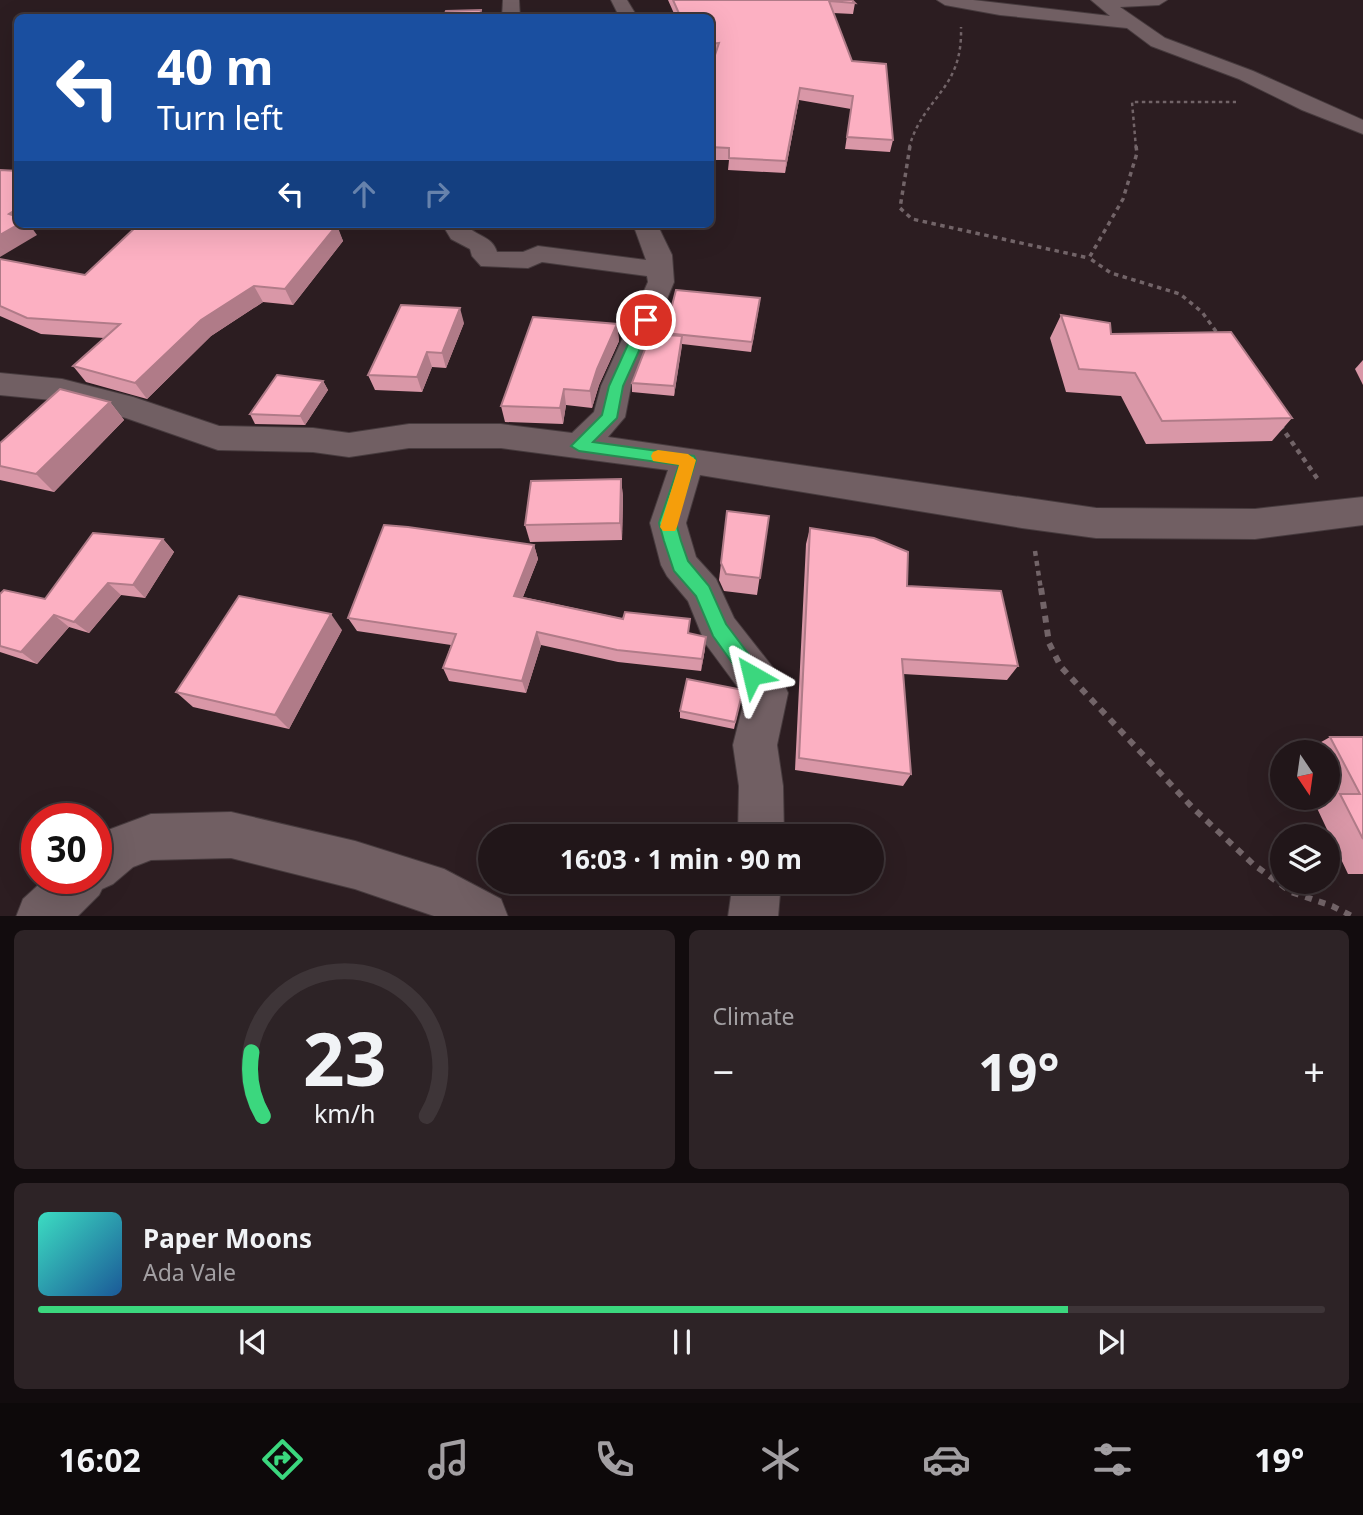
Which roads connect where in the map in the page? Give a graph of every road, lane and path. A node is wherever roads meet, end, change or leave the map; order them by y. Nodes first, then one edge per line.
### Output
1 (1159, 0) edge
2 (951, 1) edge
3 (1102, 2) edge
4 (1130, 23) junction
5 (1237, 102) dead end
6 (1363, 128) edge
7 (456, 228) edge
8 (647, 228) edge
9 (1089, 258) junction
10 (661, 271) junction
11 (1224, 341) edge
12 (0, 384) edge
13 (1278, 422) edge
14 (579, 446) junction
15 (688, 460) junction
16 (1352, 512) edge
17 (1029, 515) junction
18 (761, 824) edge
19 (112, 854) edge
20 (65, 894) edge
21 (756, 894) edge
22 (41, 916) edge
23 (484, 916) edge
24 (753, 916) edge
25 (1354, 916) edge

1 - 3 street
2 - 4 street
2 - 9 path
3 - 4 street
4 - 6 street
5 - 9 path
7 - 10 street
8 - 10 street
9 - 11 path
10 - 14 street
12 - 14 street
13 - 16 path
14 - 15 street
15 - 17 street
15 - 18 street
16 - 17 street
17 - 25 path
19 - 23 street
20 - 22 street
21 - 24 street

